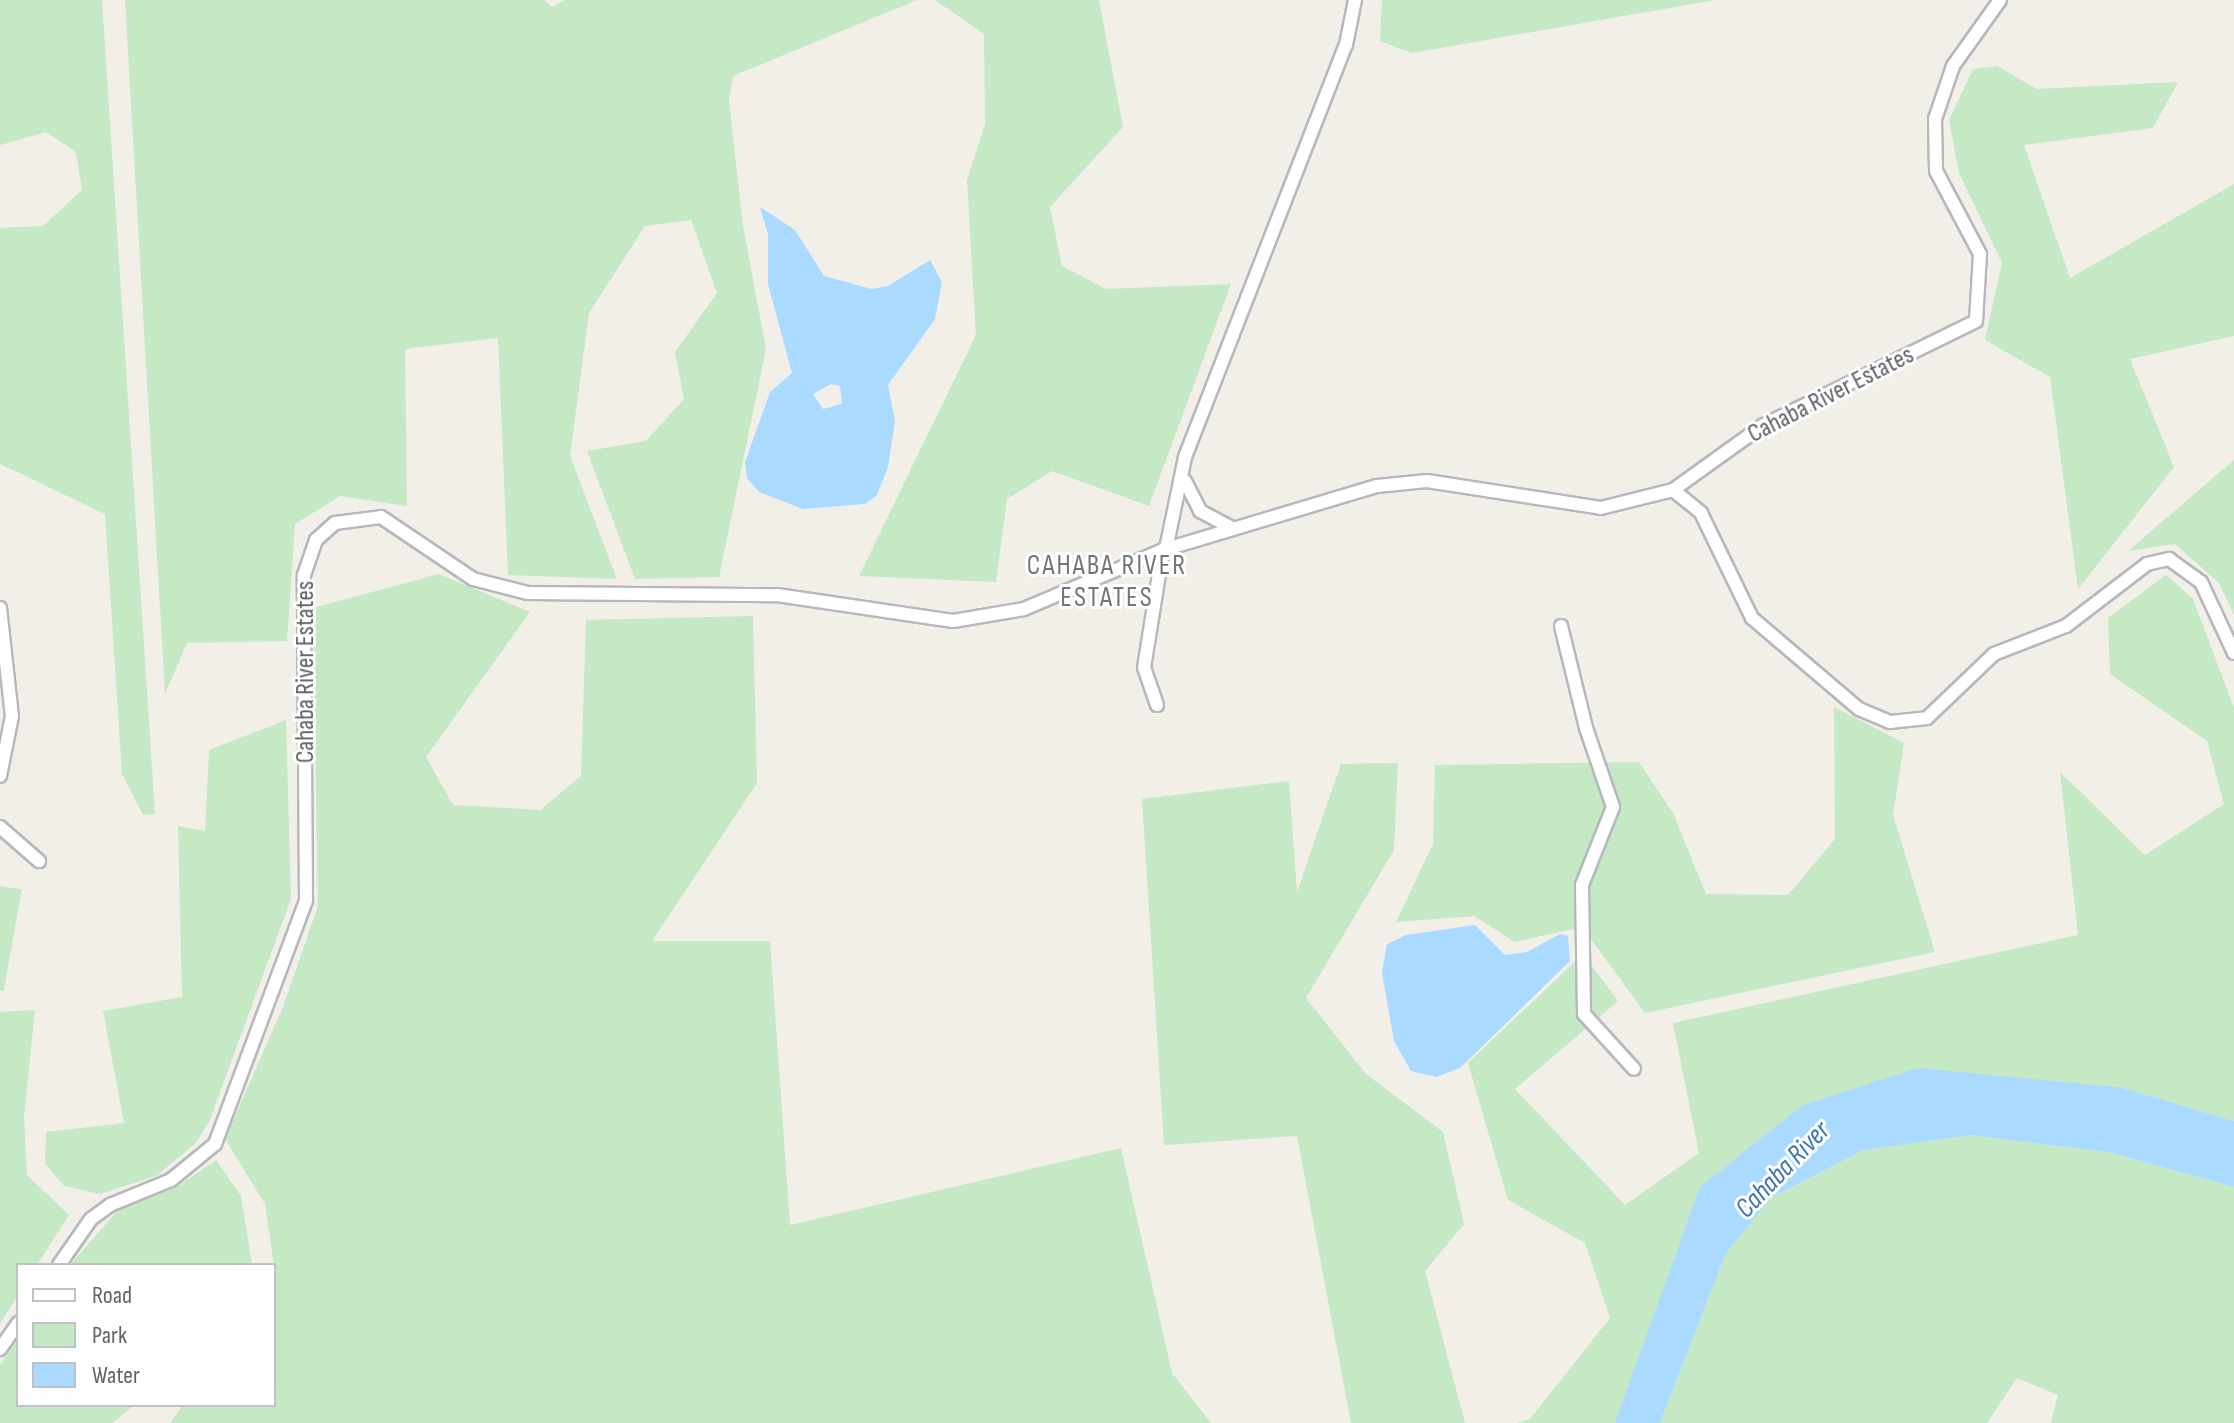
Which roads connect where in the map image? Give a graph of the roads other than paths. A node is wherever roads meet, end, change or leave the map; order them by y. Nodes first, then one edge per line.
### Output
1 (1355, 0) edge
2 (2000, 0) edge
3 (1183, 477) junction
4 (1673, 490) junction
5 (1234, 529) junction
6 (1164, 550) junction
7 (0, 608) edge
8 (1561, 626) dead end
9 (2234, 653) edge
10 (1157, 705) dead end
11 (0, 776) edge
12 (0, 827) edge
13 (39, 861) dead end
14 (1634, 1069) dead end
15 (60, 1263) edge
16 (16, 1326) edge
17 (0, 1349) edge

1 - 3 street
2 - 4 street, Cahaba River Estates
3 - 5 street
3 - 6 street
4 - 5 street, Cahaba River Estates
4 - 9 street
5 - 6 street, Cahaba River Estates
6 - 10 street
6 - 15 street, Cahaba River Estates
7 - 11 street
8 - 14 street
12 - 13 street
16 - 17 street

